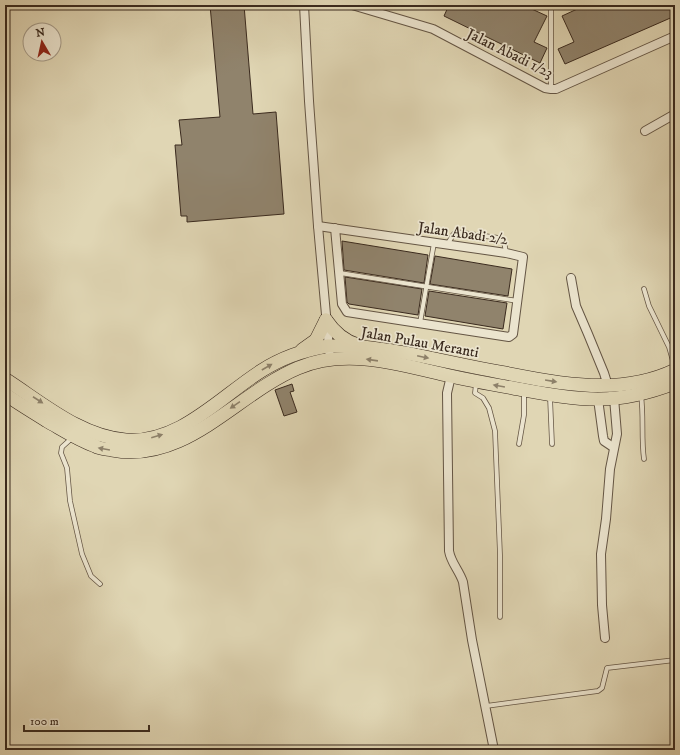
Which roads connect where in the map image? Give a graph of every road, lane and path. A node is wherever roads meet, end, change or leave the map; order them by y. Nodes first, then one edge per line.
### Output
1 (304, 5) edge
2 (352, 5) edge
3 (551, 5) edge
4 (675, 36) edge
5 (551, 89) junction
6 (675, 114) edge
7 (645, 131) dead end
8 (318, 226) junction
9 (335, 228) junction
10 (434, 243) junction
11 (447, 245) junction
12 (506, 253) junction
13 (339, 273) junction
14 (572, 278) dead end
15 (426, 287) junction
16 (644, 289) dead end
17 (518, 301) junction
18 (326, 320) junction
19 (420, 323) junction
20 (365, 347) junction
21 (330, 352) junction
22 (296, 354) junction
23 (675, 369) edge
24 (451, 376) junction
25 (5, 379) edge
26 (477, 382) junction
27 (675, 383) edge
28 (524, 390) junction
29 (611, 392) junction
30 (641, 393) junction
31 (5, 394) edge
32 (550, 395) junction
33 (598, 399) junction
34 (73, 437) junction
35 (519, 444) dead end
36 (552, 444) dead end
37 (613, 447) junction
38 (644, 459) dead end
39 (100, 584) dead end
40 (500, 617) dead end
41 (605, 638) dead end
42 (675, 660) edge
43 (486, 706) junction
44 (494, 750) edge

1 - 8 street
2 - 5 street, Jalan Abadi 1/23
3 - 5 lane
4 - 5 street, Jalan Abadi 1/23
6 - 7 street
8 - 9 street, Jalan Abadi 2/2
8 - 18 street
9 - 10 street, Jalan Abadi 2/2
9 - 13 street
10 - 11 street, Jalan Abadi 2/2
10 - 15 lane
11 - 12 street, Jalan Abadi 2/2
11 - 12 lane
12 - 17 street, Jalan Abadi 2/2
13 - 15 lane
13 - 19 street
14 - 29 street
15 - 17 lane
15 - 19 lane
16 - 23 lane
17 - 19 street, Jalan Abadi 2/2
18 - 20 main road
18 - 21 street
18 - 22 main road
20 - 21 main road, Jalan Pulau Meranti
20 -> 29 main road, Jalan Pulau Meranti
21 - 22 main road, Jalan Pulau Meranti
24 -> 21 main road, Jalan Pulau Meranti
21 -> 34 main road, Jalan Pulau Meranti
25 -> 22 main road, Jalan Pulau Meranti
23 - 29 main road, Jalan Pulau Meranti
24 - 26 main road, Jalan Pulau Meranti
24 - 43 street
28 -> 26 main road, Jalan Pulau Meranti
26 - 40 lane
27 - 30 main road, Jalan Pulau Meranti
28 - 32 main road, Jalan Pulau Meranti
28 - 35 lane
29 - 30 main road, Jalan Pulau Meranti
29 - 33 main road, Jalan Pulau Meranti
29 - 37 street
30 - 38 lane
31 - 34 main road, Jalan Pulau Meranti
32 - 33 main road, Jalan Pulau Meranti
32 - 36 lane
33 - 37 street
34 - 39 lane
37 - 41 street
42 - 43 lane
43 - 44 street

